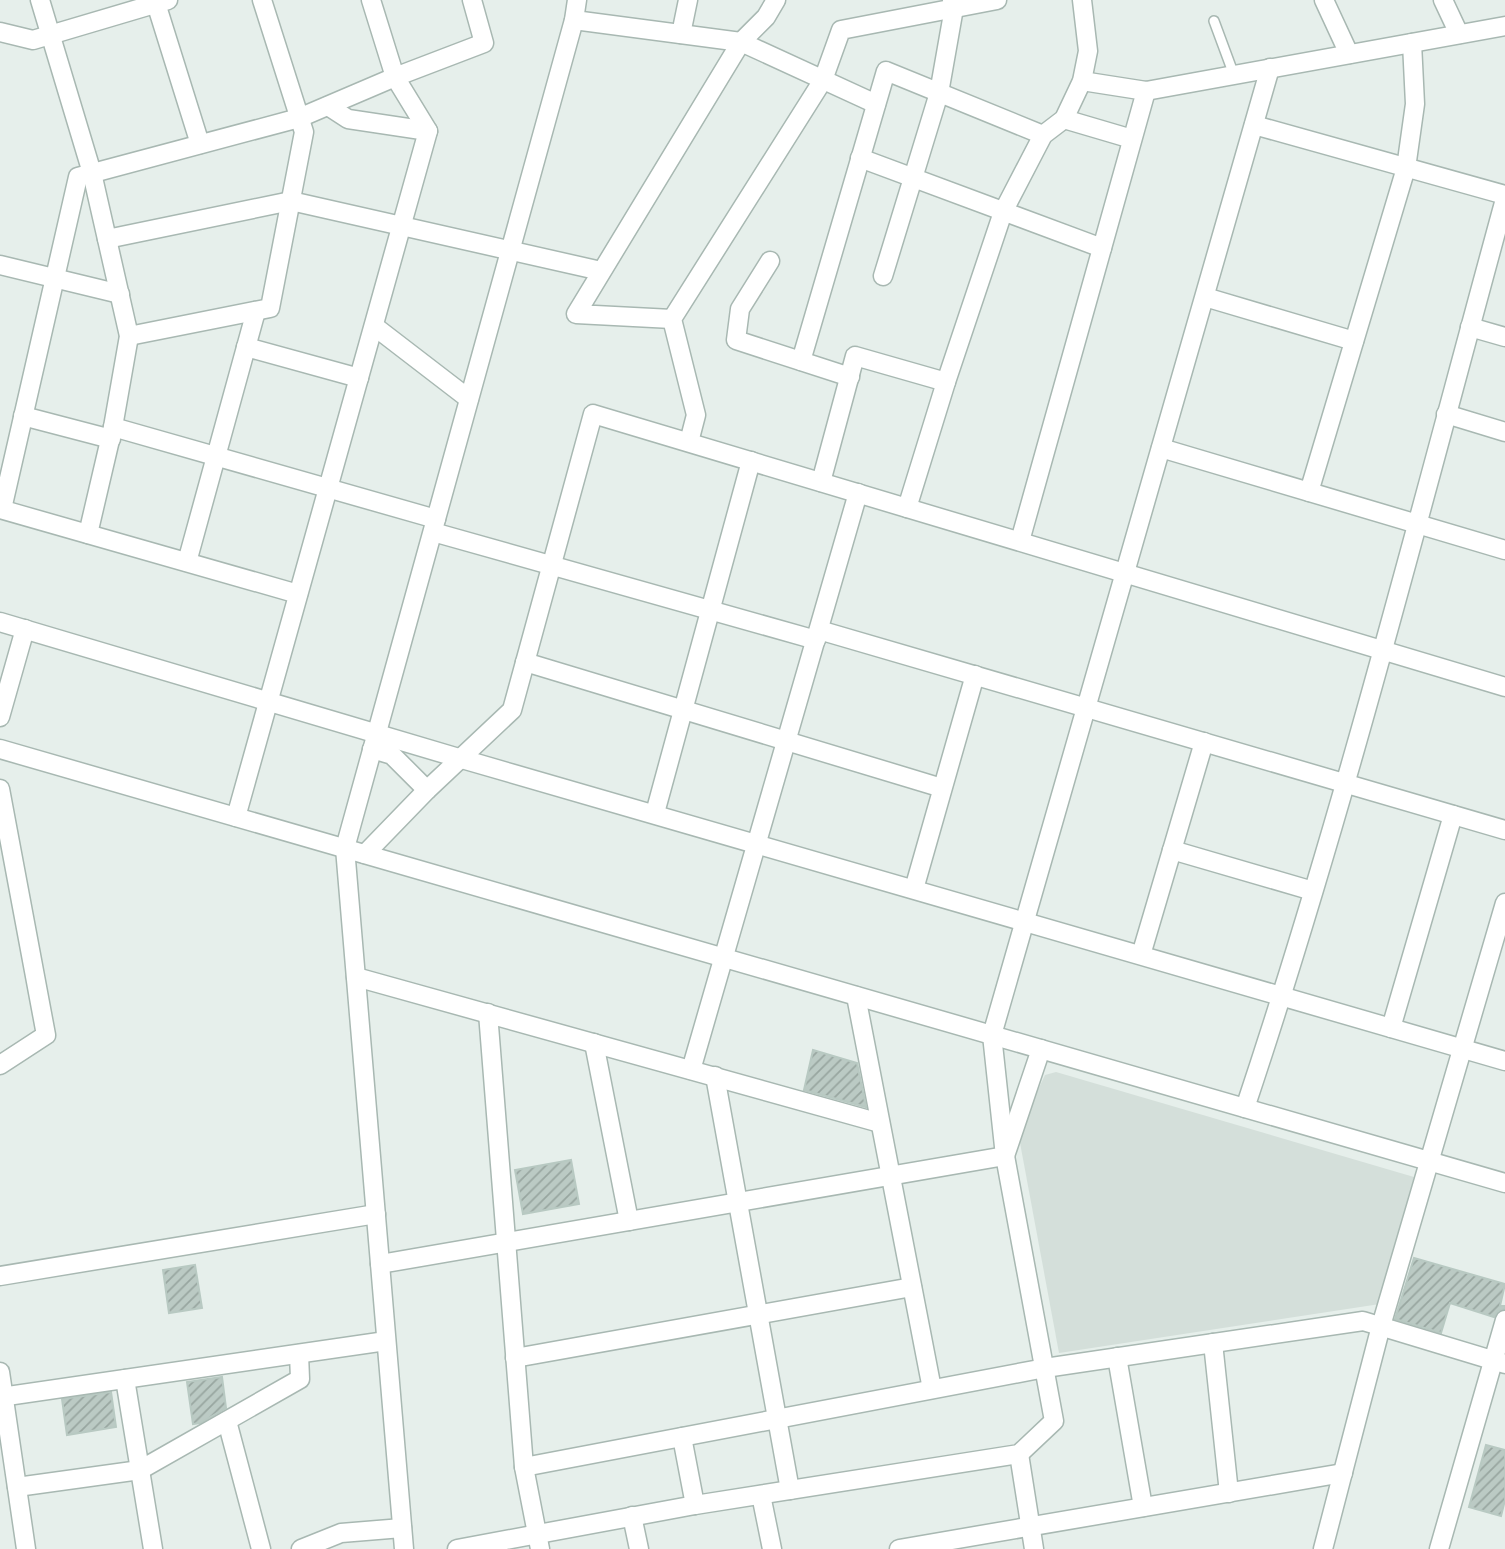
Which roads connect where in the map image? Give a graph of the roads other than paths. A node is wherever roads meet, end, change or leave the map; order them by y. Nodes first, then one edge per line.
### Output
1 (40, 0) edge
2 (262, 0) edge
3 (371, 0) edge
4 (472, 0) edge
5 (577, 0) edge
6 (688, 0) edge
7 (776, 0) edge
8 (997, 0) edge
9 (1082, 0) edge
10 (1324, 0) edge
11 (1443, 0) edge
12 (160, 1) edge
13 (953, 4) edge
14 (574, 20) junction
15 (1214, 21) dead end
16 (1505, 26) edge
17 (681, 34) junction
18 (1459, 34) junction
19 (51, 35) junction
20 (1, 38) edge
21 (741, 42) junction
22 (1412, 43) junction
23 (1349, 54) junction
24 (1270, 68) junction
25 (1234, 75) junction
26 (395, 77) junction
27 (824, 80) junction
28 (1082, 80) junction
29 (1146, 91) junction
30 (939, 93) junction
31 (876, 104) junction
32 (328, 106) junction
33 (299, 118) junction
34 (1064, 119) junction
35 (1254, 125) junction
36 (428, 131) junction
37 (1043, 135) junction
38 (1132, 139) junction
39 (200, 145) junction
40 (860, 158) junction
41 (1406, 167) junction
42 (92, 173) junction
43 (913, 178) junction
44 (1505, 197) edge
45 (291, 201) junction
46 (1003, 212) junction
47 (402, 226) junction
48 (107, 239) junction
49 (1101, 248) junction
50 (510, 251) junction
51 (770, 261) dead end
52 (0, 265) edge
53 (601, 271) junction
54 (883, 276) dead end
55 (55, 278) junction
56 (120, 294) junction
57 (1205, 297) junction
58 (256, 310) junction
59 (672, 319) junction
60 (374, 326) junction
61 (1470, 327) junction
62 (130, 336) junction
63 (1505, 337) edge
64 (1354, 341) junction
65 (246, 347) junction
66 (801, 361) junction
67 (850, 377) junction
68 (359, 378) junction
69 (946, 382) junction
70 (469, 399) junction
71 (1446, 414) junction
72 (23, 416) junction
73 (1505, 432) edge
74 (112, 433) junction
75 (688, 442) junction
76 (1161, 447) junction
77 (216, 457) junction
78 (751, 461) junction
79 (821, 482) junction
80 (328, 488) junction
81 (1309, 492) junction
82 (858, 493) junction
83 (907, 508) junction
84 (1, 509) edge
85 (1416, 524) junction
86 (434, 526) junction
87 (88, 534) junction
88 (1020, 541) junction
89 (1505, 550) edge
90 (187, 562) junction
91 (551, 565) junction
92 (1125, 573) junction
93 (298, 594) junction
94 (710, 610) junction
95 (0, 622) edge
96 (25, 629) junction
97 (817, 635) junction
98 (1382, 650) junction
99 (525, 662) junction
100 (975, 676) junction
101 (1505, 687) edge
102 (269, 700) junction
103 (1086, 708) junction
104 (683, 710) junction
105 (0, 717) edge
106 (375, 741) junction
107 (786, 741) junction
108 (1204, 742) junction
109 (0, 748) edge
110 (462, 759) junction
111 (1346, 784) junction
112 (942, 788) junction
113 (0, 789) edge
114 (427, 790) junction
115 (655, 813) junction
116 (1453, 815) junction
117 (236, 817) junction
118 (1505, 830) edge
119 (757, 843) junction
120 (345, 848) junction
121 (1172, 850) junction
122 (365, 854) junction
123 (8, 872) edge
124 (914, 889) junction
125 (1314, 891) junction
126 (1505, 903) edge
127 (1025, 921) junction
128 (1141, 955) junction
129 (724, 958) junction
130 (356, 976) junction
131 (856, 996) junction
132 (1283, 996) junction
133 (488, 1013) junction
134 (1391, 1028) junction
135 (992, 1035) junction
136 (594, 1042) junction
137 (1041, 1049) junction
138 (1462, 1049) junction
139 (1505, 1061) edge
140 (0, 1065) edge
141 (691, 1070) junction
142 (715, 1076) junction
143 (1245, 1108) junction
144 (880, 1123) junction
145 (1005, 1156) junction
146 (1430, 1161) junction
147 (890, 1176) junction
148 (1505, 1183) edge
149 (738, 1202) junction
150 (376, 1214) junction
151 (629, 1221) junction
152 (506, 1243) junction
153 (380, 1264) junction
154 (0, 1276) edge
155 (912, 1287) junction
156 (758, 1314) junction
157 (1505, 1320) edge
158 (1381, 1326) junction
159 (386, 1341) junction
160 (1213, 1343) junction
161 (299, 1354) junction
162 (1116, 1357) junction
163 (515, 1358) junction
164 (1499, 1362) edge
165 (1045, 1368) junction
166 (0, 1372) edge
167 (125, 1379) junction
168 (932, 1389) junction
169 (2, 1397) edge
170 (777, 1419) junction
171 (228, 1421) junction
172 (682, 1437) junction
173 (1018, 1454) junction
174 (524, 1467) junction
175 (140, 1470) junction
176 (1343, 1473) junction
177 (17, 1487) junction
178 (790, 1490) junction
179 (1229, 1493) junction
180 (761, 1495) junction
181 (695, 1505) junction
182 (1143, 1507) junction
183 (632, 1516) junction
184 (1030, 1527) junction
185 (402, 1528) junction
186 (538, 1541) edge
187 (26, 1549) edge
188 (153, 1549) edge
189 (261, 1549) edge
190 (301, 1549) edge
191 (404, 1549) edge
192 (457, 1549) edge
193 (639, 1549) edge
194 (772, 1549) edge
195 (899, 1549) edge
196 (1020, 1549) edge
197 (1034, 1549) edge
198 (1323, 1549) edge
199 (1438, 1549) edge

1 - 19 street
2 - 33 street
3 - 26 street
4 - 26 street
5 - 14 street
6 - 17 street
7 - 21 street
8 - 13 street
9 - 28 street
10 - 23 street
11 - 18 street
12 - 19 street
12 - 39 street
13 - 27 street
13 - 30 street
14 - 17 street
14 - 50 street
15 - 25 lane
16 - 18 street
17 - 21 street
18 - 22 street
19 - 20 street
19 - 42 street
21 - 27 street
21 - 53 street
22 - 23 street
22 - 41 street
23 - 24 street
24 - 25 street
24 - 35 street
25 - 29 street
26 - 32 street
26 - 36 street
27 - 31 street
27 - 59 street
28 - 29 street
28 - 34 street
29 - 38 street
30 - 31 street
30 - 37 street
30 - 43 street
31 - 40 street
32 - 33 street
32 - 36 street
33 - 39 street
33 - 45 street
34 - 37 street
34 - 38 street
35 - 41 street
35 - 57 street
36 - 47 street
37 - 46 street
38 - 49 street
39 - 42 street
40 - 43 street
40 - 66 street
41 - 44 street
41 - 64 street
42 - 48 street
42 - 55 street
43 - 46 street
43 - 54 street
44 - 61 street
45 - 47 street
45 - 48 street
45 - 58 street
46 - 49 street
46 - 69 street
47 - 50 street
47 - 60 street
48 - 56 street
49 - 88 street
50 - 53 street
50 - 70 street
51 - 66 street
52 - 55 street
53 - 59 street
55 - 56 street
55 - 72 street
56 - 62 street
57 - 64 street
57 - 76 street
58 - 62 street
58 - 65 street
59 - 75 street
60 - 68 street
60 - 70 street
61 - 63 street
61 - 71 street
62 - 74 street
64 - 81 street
65 - 68 street
65 - 77 street
66 - 67 street
67 - 69 street
67 - 79 street
68 - 80 street
69 - 83 street
70 - 86 street
71 - 73 street
71 - 85 street
72 - 74 street
72 - 84 street
74 - 77 street
74 - 87 street
75 - 78 street
75 - 91 street
76 - 81 street
76 - 92 street
77 - 80 street
77 - 90 street
78 - 79 street
78 - 94 street
79 - 82 street
80 - 86 street
80 - 93 street
81 - 85 street
82 - 83 street
82 - 97 street
83 - 88 street
84 - 87 street
85 - 89 street
85 - 98 street
86 - 91 street
86 - 106 street
87 - 90 street
88 - 92 street
90 - 93 street
91 - 94 street
91 - 99 street
92 - 98 street
92 - 103 street
93 - 102 street
94 - 97 street
94 - 104 street
95 - 96 street
96 - 102 street
96 - 105 street
97 - 100 street
97 - 107 street
98 - 101 street
98 - 111 street
99 - 104 street
99 - 110 street
100 - 103 street
100 - 112 street
102 - 106 street
102 - 117 street
103 - 108 street
103 - 127 street
104 - 107 street
104 - 115 street
106 - 110 street
106 - 114 street
106 - 120 street
107 - 112 street
107 - 119 street
108 - 111 street
108 - 121 street
109 - 117 street
110 - 114 street
110 - 115 street
111 - 116 street
111 - 125 street
112 - 124 street
113 - 123 street
114 - 122 street
115 - 119 street
116 - 118 street
116 - 134 street
117 - 120 street
119 - 124 street
119 - 129 street
120 - 122 street
120 - 130 street
121 - 125 street
121 - 128 street
122 - 129 street
123 - 140 street
124 - 127 street
125 - 132 street
126 - 138 street
127 - 128 street
127 - 135 street
128 - 132 street
129 - 131 street
129 - 141 street
130 - 133 street
130 - 150 street
131 - 135 street
131 - 144 street
132 - 134 street
132 - 143 street
133 - 136 street
133 - 152 street
134 - 138 street
135 - 137 street
135 - 145 street
136 - 141 street
136 - 151 street
137 - 143 street
137 - 145 street
138 - 139 street
138 - 146 street
141 - 142 street
142 - 144 street
142 - 149 street
143 - 146 street
144 - 147 street
145 - 147 street
145 - 165 street
146 - 148 street
146 - 158 street
147 - 149 street
147 - 155 street
149 - 151 street
149 - 156 street
150 - 153 street
150 - 154 street
151 - 152 street
152 - 153 street
152 - 163 street
153 - 159 street
155 - 156 street
155 - 168 street
156 - 163 street
156 - 170 street
157 - 164 street
158 - 160 street
158 - 164 street
158 - 176 street
159 - 161 street
159 - 185 street
160 - 162 street
160 - 179 street
161 - 167 street
161 - 171 street
162 - 165 street
162 - 182 street
163 - 174 street
164 - 199 street
165 - 168 street
165 - 173 street
166 - 169 street
167 - 169 street
167 - 175 street
168 - 170 street
169 - 177 street
170 - 172 street
170 - 178 street
171 - 175 street
171 - 189 street
172 - 174 street
172 - 181 street
173 - 178 street
173 - 184 street
174 - 186 street
175 - 177 street
175 - 188 street
176 - 179 street
176 - 198 street
177 - 187 street
178 - 180 street
179 - 182 street
180 - 181 street
180 - 194 street
181 - 183 street
182 - 184 street
183 - 186 street
183 - 193 street
184 - 195 street
184 - 196 street
184 - 197 street
185 - 190 street
185 - 191 street
186 - 192 street

